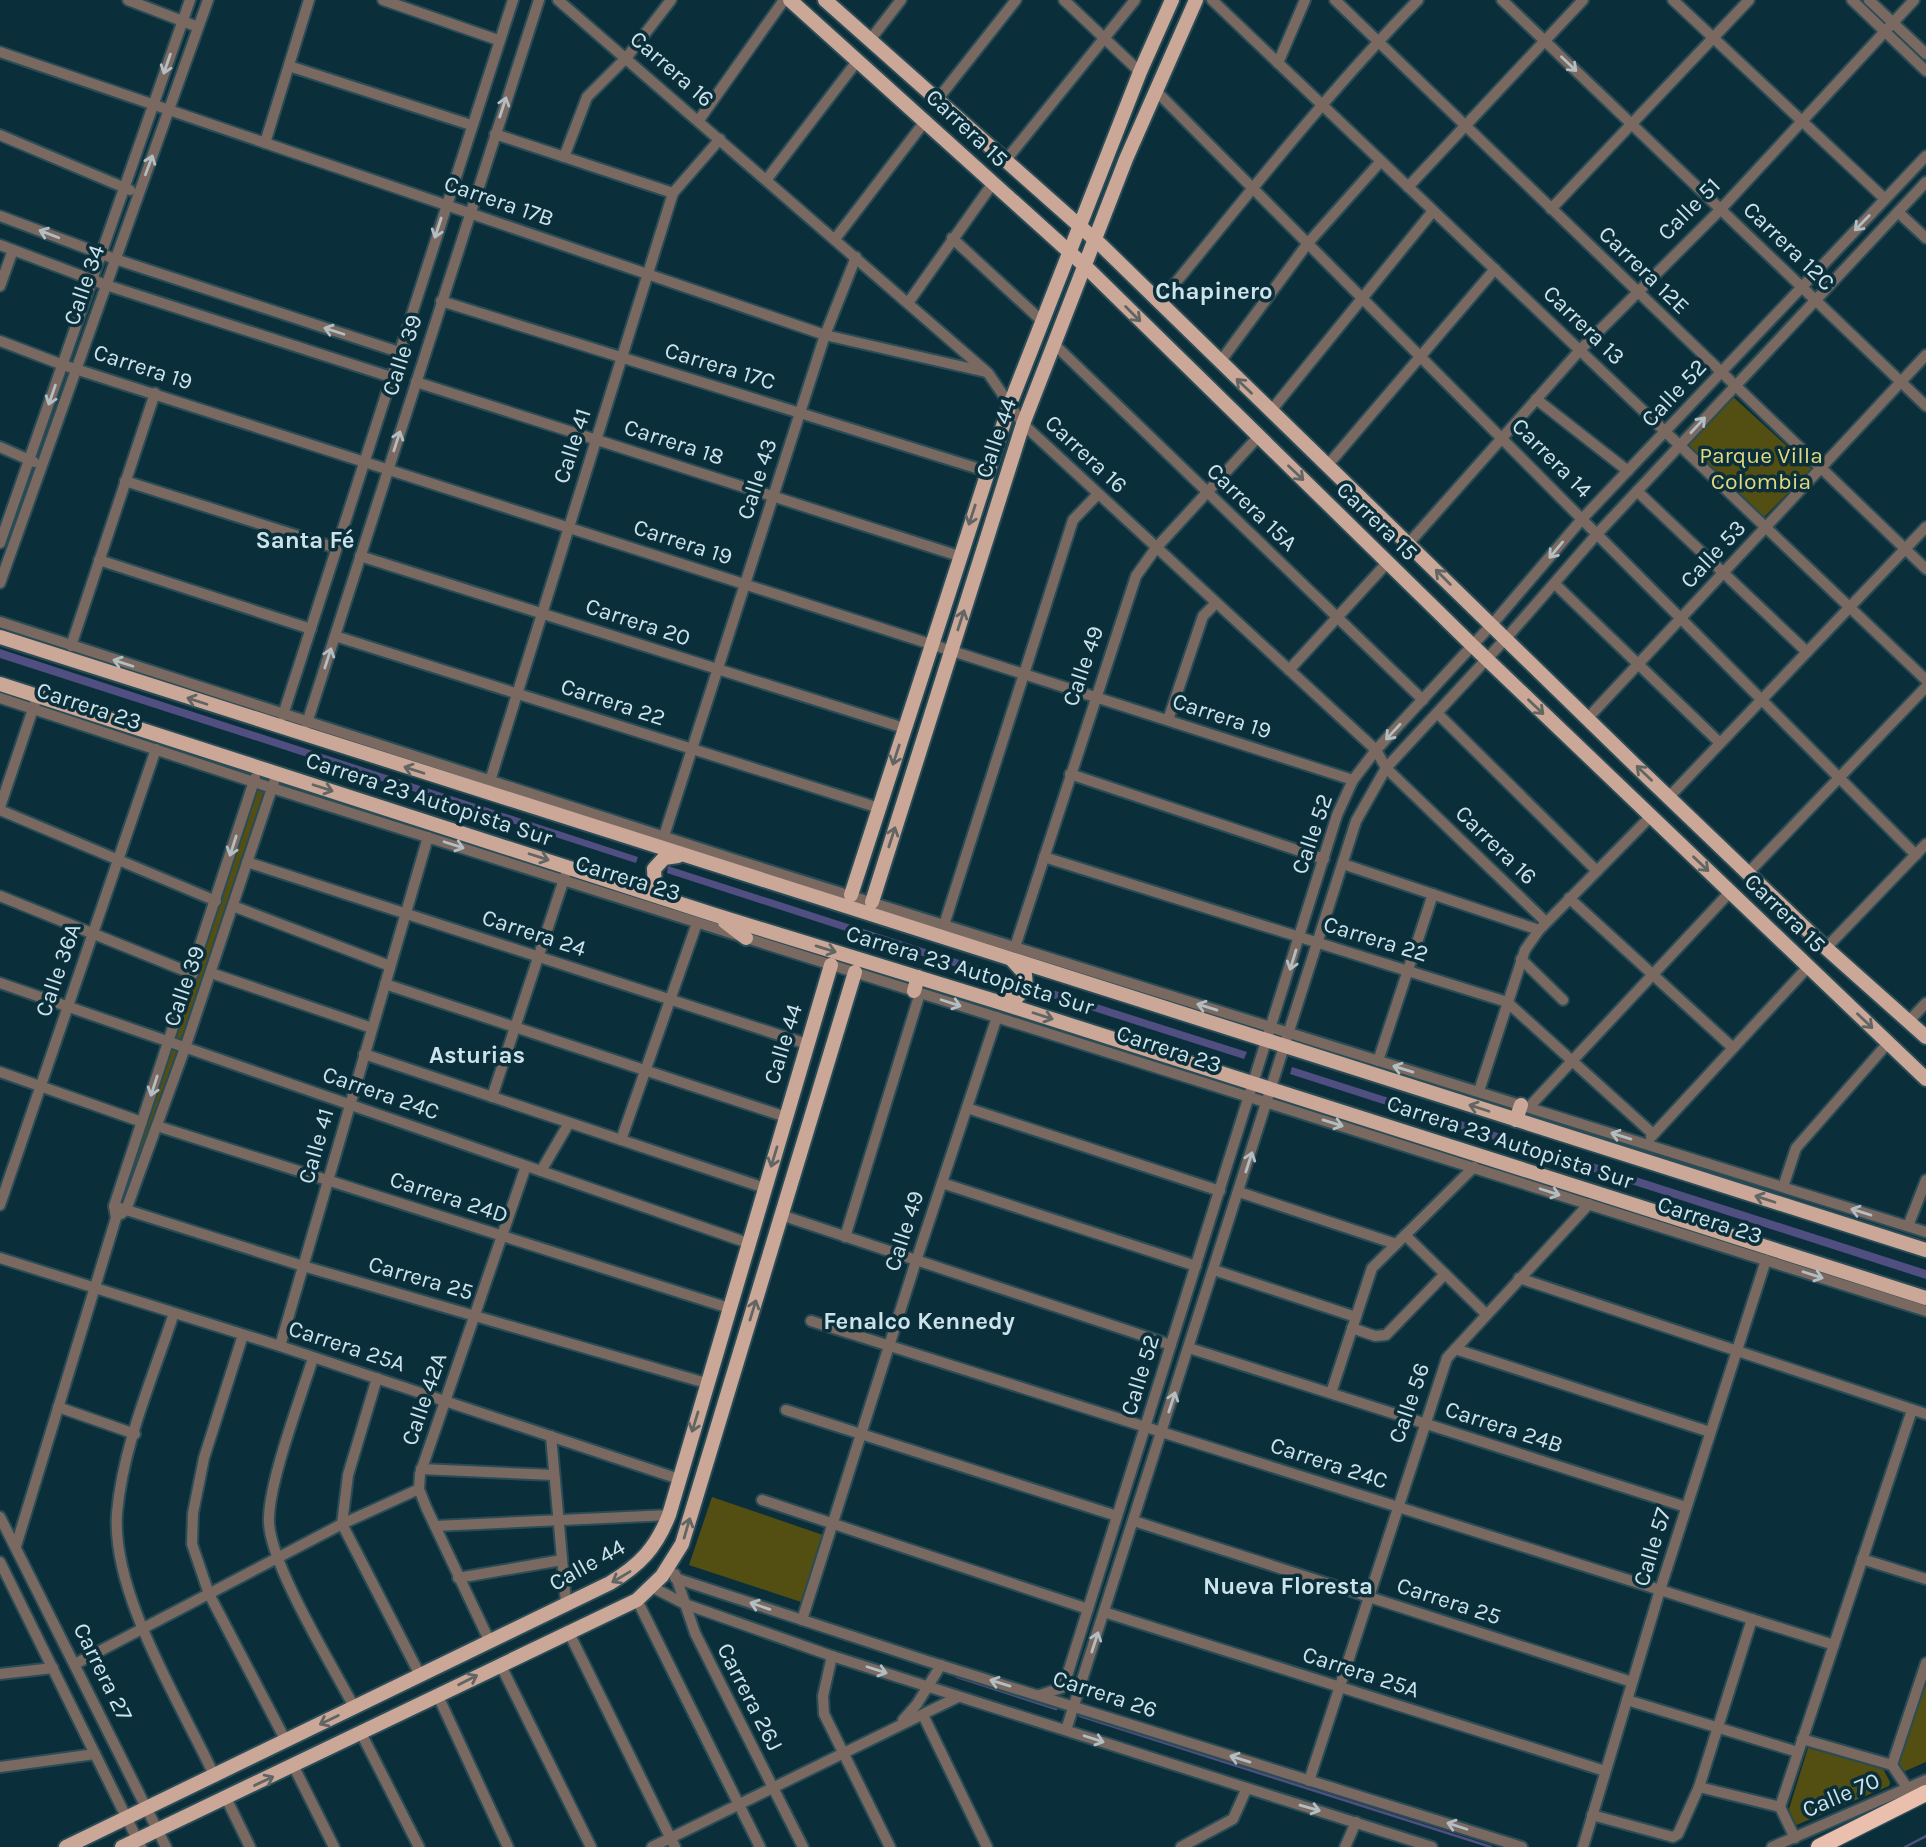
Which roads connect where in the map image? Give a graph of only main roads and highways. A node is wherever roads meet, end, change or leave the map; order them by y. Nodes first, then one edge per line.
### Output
1 (790, 0) edge
2 (825, 0) edge
3 (1172, 0) edge
4 (1196, 0) edge
5 (1079, 225) junction
6 (1095, 240) junction
7 (1069, 251) junction
8 (1085, 266) junction
9 (0, 636) edge
10 (0, 684) edge
11 (690, 857) junction
12 (851, 895) road end
13 (675, 902) junction
14 (872, 902) road end
15 (715, 915) junction
16 (746, 938) road end
17 (788, 938) junction
18 (763, 943) road end
19 (1011, 953) junction
20 (831, 965) road end
21 (855, 972) road end
22 (995, 1001) junction
23 (1926, 1037) edge
24 (800, 1068) junction
25 (825, 1076) junction
26 (1926, 1079) edge
27 (1525, 1106) road end
28 (1363, 1119) junction
29 (1516, 1120) junction
30 (1379, 1137) road end
31 (1456, 1149) junction
32 (1436, 1155) road end
33 (1723, 1234) junction
34 (1926, 1250) edge
35 (1739, 1251) road end
36 (1790, 1255) junction
37 (1768, 1261) road end
38 (1926, 1298) edge
39 (684, 1456) junction
40 (707, 1462) junction
41 (390, 1689) junction
42 (376, 1697) junction
43 (395, 1716) junction
44 (1926, 1793) edge
45 (139, 1843) edge
46 (66, 1847) edge
47 (122, 1847) edge
48 (1819, 1847) edge

1 - 7 main road, Carrera 15
2 - 5 main road, Carrera 15
3 - 5 main road, Calle 44
4 - 6 main road, Calle 44
5 - 6 main road, Carrera 15
5 - 7 main road, Calle 44
6 - 8 main road, Calle 44
23 -> 6 main road, Carrera 15
7 - 8 main road, Carrera 15
7 -> 12 main road, Calle 44
14 -> 8 main road, Calle 44
8 -> 26 main road, Carrera 15
11 -> 9 main road, Carrera 23 Autopista Sur
10 -> 13 main road, Carrera 23 Autopista Sur
11 - 13 main road
11 - 19 main road, Carrera 23 Autopista Sur
13 - 15 main road, Carrera 23 Autopista Sur
15 - 16 main road
15 - 17 main road, Carrera 23 Autopista Sur
17 - 18 main road
17 -> 22 main road, Carrera 23 Autopista Sur
19 - 22 main road
29 -> 19 main road, Carrera 23 Autopista Sur
20 - 24 main road, Calle 44
21 - 25 main road
22 -> 28 main road, Carrera 23 Autopista Sur
24 - 25 main road
24 -> 39 main road, Calle 44
40 -> 25 main road
27 - 29 main road
28 - 30 main road
28 - 31 main road, Carrera 23 Autopista Sur
34 -> 29 main road, Carrera 23 Autopista Sur
31 - 32 main road
31 - 33 main road, Carrera 23 Autopista Sur
33 - 35 main road
33 - 36 main road, Carrera 23 Autopista Sur
36 - 37 main road
36 - 38 main road, Carrera 23 Autopista Sur
39 - 40 main road
39 -> 41 main road, Calle 44
43 -> 40 main road
41 - 42 main road, Calle 44
41 - 43 main road
42 - 43 main road
42 -> 46 main road, Calle 44
45 -> 43 main road
44 - 48 highway
45 - 47 main road

